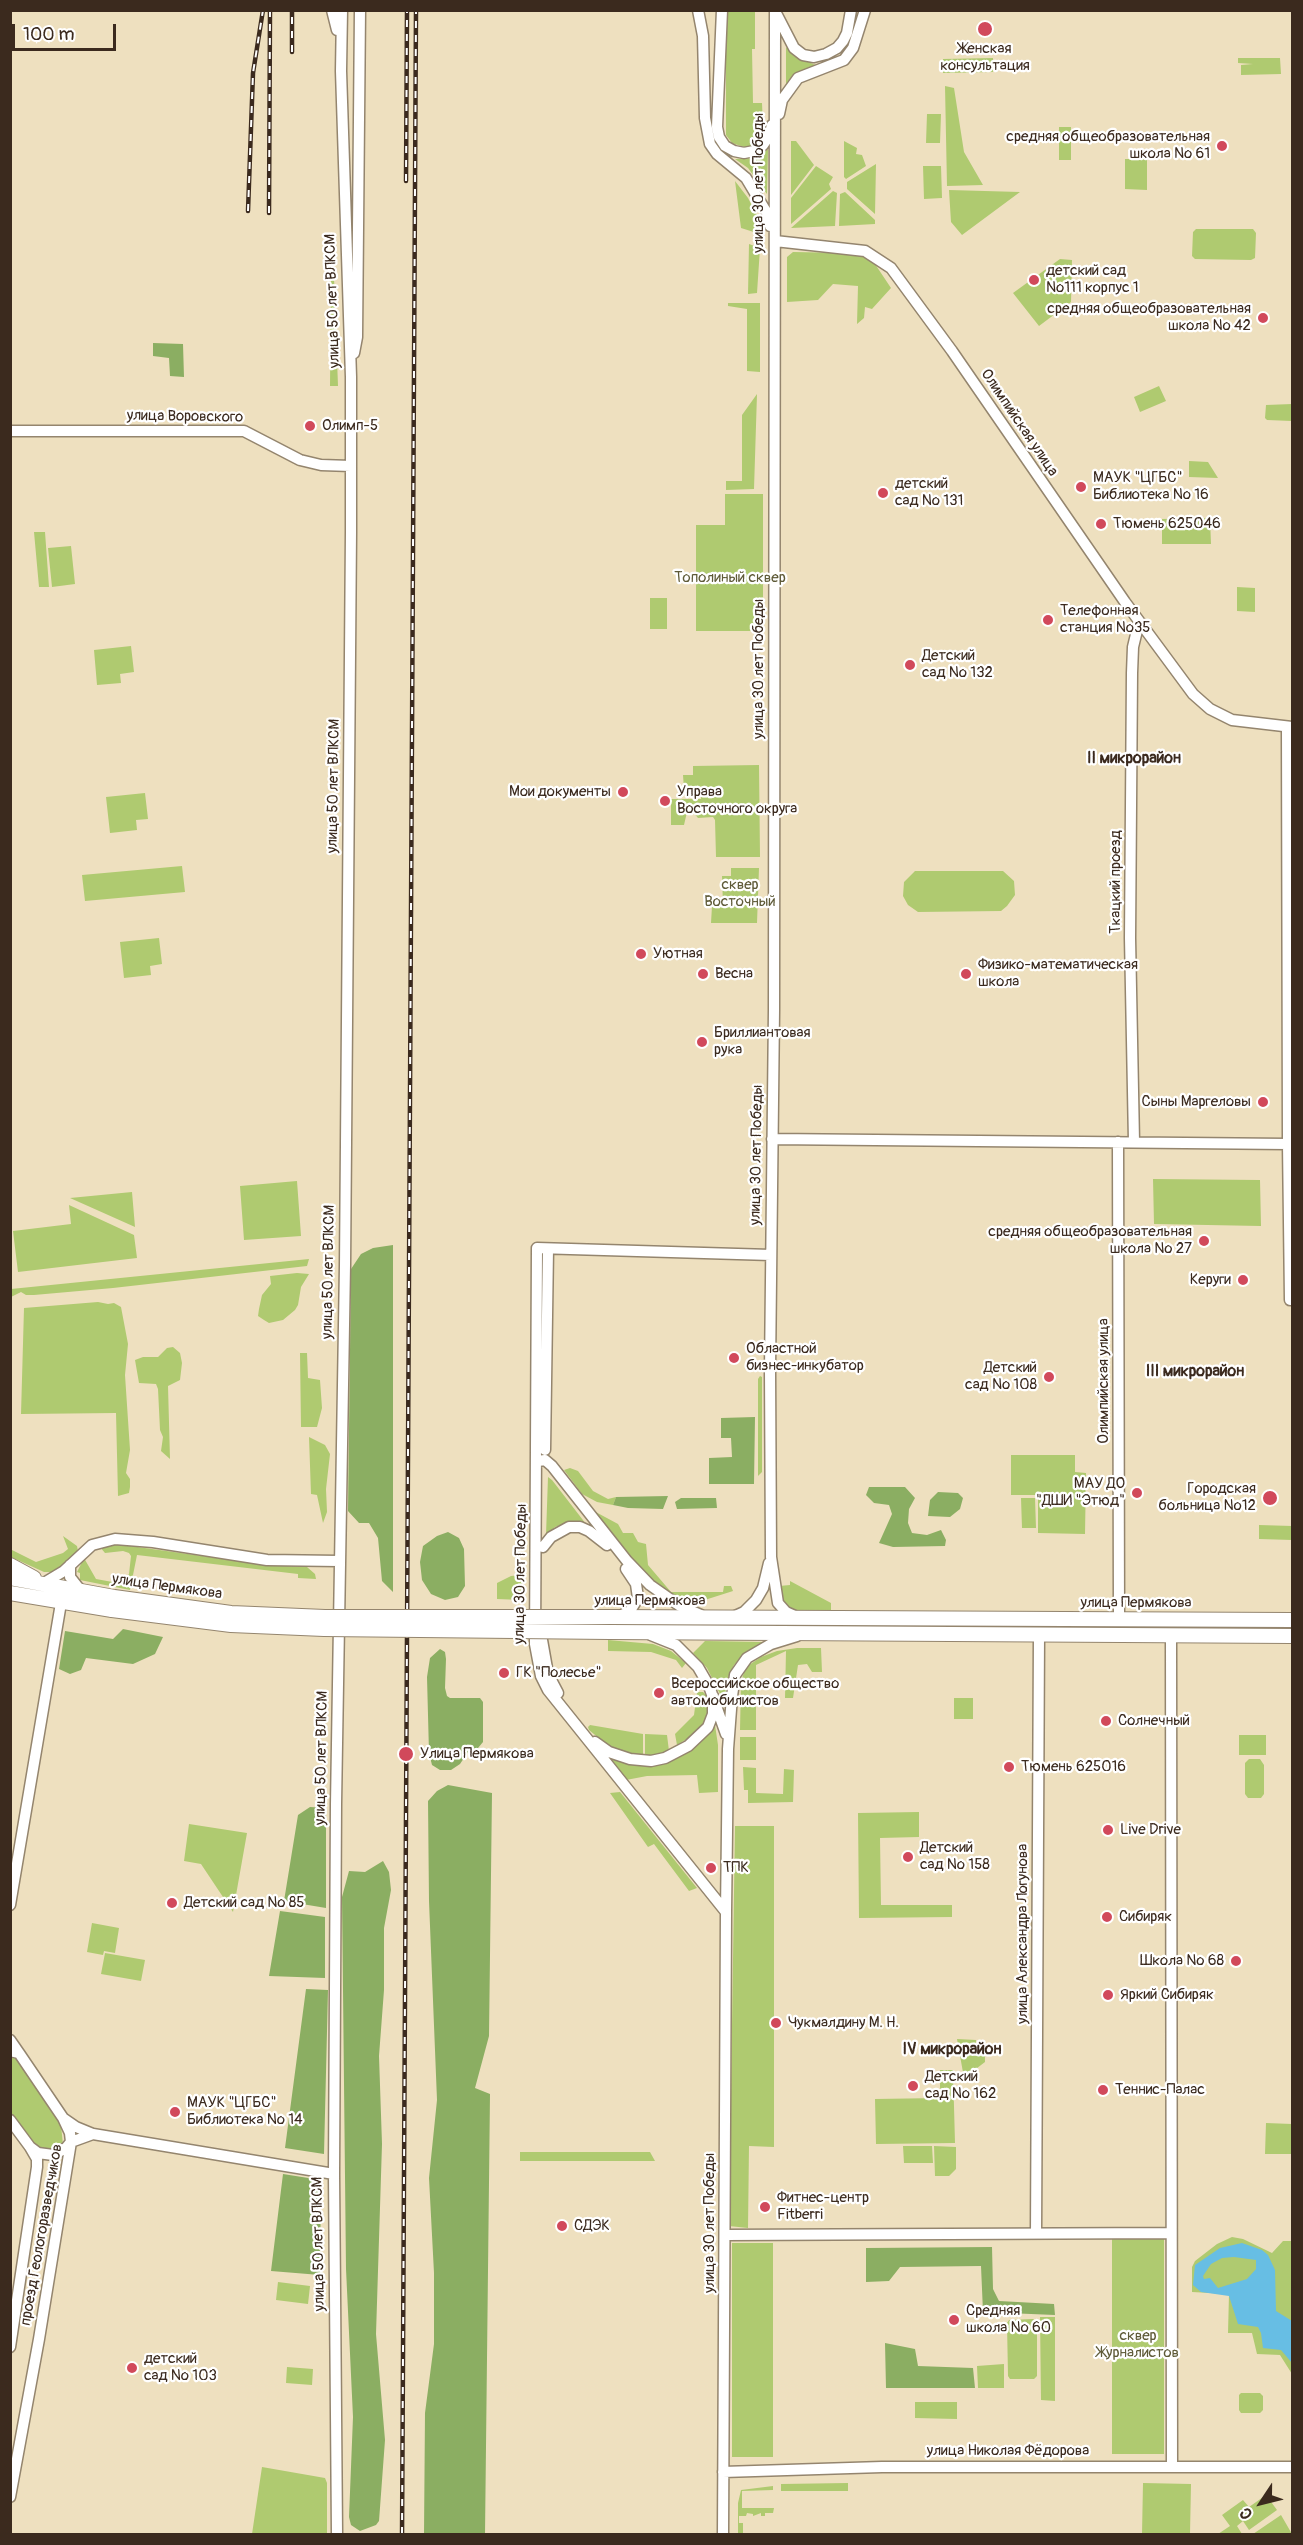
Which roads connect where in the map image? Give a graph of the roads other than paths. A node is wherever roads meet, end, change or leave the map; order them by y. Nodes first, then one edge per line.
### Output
1 (332, 10) edge
2 (342, 10) edge
3 (698, 10) edge
4 (722, 10) edge
5 (775, 10) edge
6 (851, 10) edge
7 (865, 10) edge
8 (359, 14) edge
9 (340, 50) junction
10 (774, 118) junction
11 (775, 132) junction
12 (775, 241) junction
13 (351, 377) junction
14 (10, 431) edge
15 (351, 466) junction
16 (1139, 622) junction
17 (1290, 727) edge
18 (772, 1138) junction
19 (1118, 1142) junction
20 (1134, 1142) junction
21 (1288, 1144) junction
22 (771, 1255) junction
23 (1293, 1300) edge
24 (541, 1460) junction
25 (605, 1542) junction
26 (543, 1547) junction
27 (771, 1557) junction
28 (339, 1561) junction
29 (10, 1565) edge
30 (70, 1565) junction
31 (10, 1578) edge
32 (44, 1583) junction
33 (81, 1590) junction
34 (10, 1593) edge
35 (34, 1598) junction
36 (10, 1600) edge
37 (61, 1603) junction
38 (113, 1603) junction
39 (614, 1617) junction
40 (710, 1618) junction
41 (729, 1618) junction
42 (803, 1618) junction
43 (1119, 1619) junction
44 (1293, 1620) edge
45 (639, 1632) junction
46 (812, 1633) junction
47 (1039, 1635) junction
48 (1171, 1636) junction
49 (1293, 1636) edge
50 (713, 1696) junction
51 (576, 1724) junction
52 (728, 1749) junction
53 (10, 1905) edge
54 (726, 1912) junction
55 (10, 2040) edge
56 (15, 2052) edge
57 (63, 2118) junction
58 (10, 2120) edge
59 (93, 2134) junction
60 (70, 2142) junction
61 (30, 2147) junction
62 (334, 2174) junction
63 (1036, 2233) junction
64 (1171, 2233) junction
65 (725, 2235) junction
66 (10, 2346) edge
67 (1172, 2467) junction
68 (1293, 2467) edge
69 (723, 2472) junction
70 (10, 2497) edge
71 (337, 2535) edge
72 (723, 2535) edge

1 - 9 street
2 - 9 street, улица 50 лет ВЛКСМ
3 - 12 street
4 - 10 street
5 - 6 street
5 - 10 street, улица 30 лет Победы
7 - 11 street
8 - 13 street
9 - 13 street, улица 50 лет ВЛКСМ
10 - 11 street, улица 30 лет Победы
11 - 12 street, улица 30 лет Победы
12 - 16 street, Олимпийская улица
12 - 18 street, улица 30 лет Победы
13 - 15 street, улица 50 лет ВЛКСМ
14 - 15 street, улица Воровского
15 - 28 street, улица 50 лет ВЛКСМ
16 - 17 street, Олимпийская улица
16 - 20 street, Ткацкий проезд
17 - 21 street
18 - 19 street
18 - 22 street, улица 30 лет Победы
19 - 20 street
19 - 43 street, Олимпийская улица
20 - 21 street
21 - 23 street
22 - 24 street, улица 30 лет Победы
22 - 27 street, улица 30 лет Победы
24 - 25 street
24 - 26 street, улица 30 лет Победы
24 - 40 street
24 - 51 street, улица 30 лет Победы
25 - 26 street
25 - 39 street
26 - 51 street, улица 30 лет Победы
27 - 41 street
27 - 42 street
28 - 30 street
28 - 62 street, улица 50 лет ВЛКСМ
29 - 32 main road
30 - 32 street
30 - 33 street
31 - 32 main road, улица Пермякова
32 - 33 main road, улица Пермякова
33 - 38 main road, улица Пермякова
34 - 35 main road, улица Пермякова
35 - 36 main road
35 - 37 main road, улица Пермякова
37 - 38 main road, улица Пермякова
37 - 53 street
38 - 39 main road, улица Пермякова, bridge
38 - 45 main road, улица Пермякова, bridge
39 - 40 main road, улица Пермякова
40 - 41 main road, улица Пермякова
41 - 42 main road, улица Пермякова
42 - 43 main road, улица Пермякова
43 - 44 main road, улица Пермякова
45 - 46 main road, улица Пермякова
45 - 50 street
46 - 47 main road, улица Пермякова
46 - 52 street
47 - 48 main road, улица Пермякова
47 - 63 street, улица Александра Логунова
48 - 49 main road, улица Пермякова
48 - 64 street
50 - 51 street
50 - 52 street
51 - 54 street, улица 30 лет Победы
52 - 54 street, улица 30 лет Победы
54 - 65 street, улица 30 лет Победы
55 - 56 street
56 - 57 street
57 - 59 street, проезд Геологоразведчиков
57 - 60 street
58 - 61 street
59 - 60 street, проезд Геологоразведчиков
59 - 62 street, проезд Геологоразведчиков
60 - 61 street
60 - 70 street, проезд Геологоразведчиков
61 - 66 street, проезд Геологоразведчиков
62 - 71 street, улица 50 лет ВЛКСМ
63 - 64 street
63 - 65 street
64 - 67 street
65 - 69 street, улица 30 лет Победы
67 - 68 street, улица Николая Фёдорова
67 - 69 street, улица Николая Фёдорова
69 - 72 street, улица 30 лет Победы

